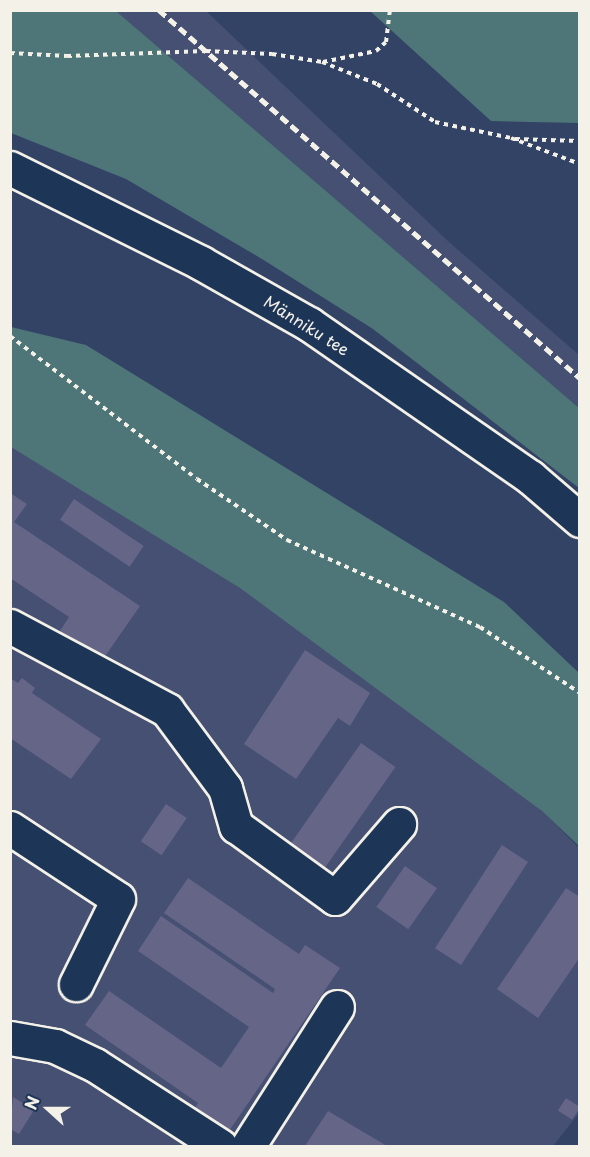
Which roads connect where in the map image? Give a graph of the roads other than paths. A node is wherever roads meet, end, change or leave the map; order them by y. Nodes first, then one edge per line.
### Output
1 (10, 168) edge
2 (579, 519) edge
3 (10, 626) edge
4 (399, 824) dead end
5 (10, 828) edge
6 (76, 984) dead end
7 (337, 1007) dead end
8 (10, 1038) edge
9 (220, 1146) edge
10 (248, 1146) edge

1 - 2 street, Männiku tee
3 - 4 street
5 - 6 street
7 - 10 street
8 - 9 street

